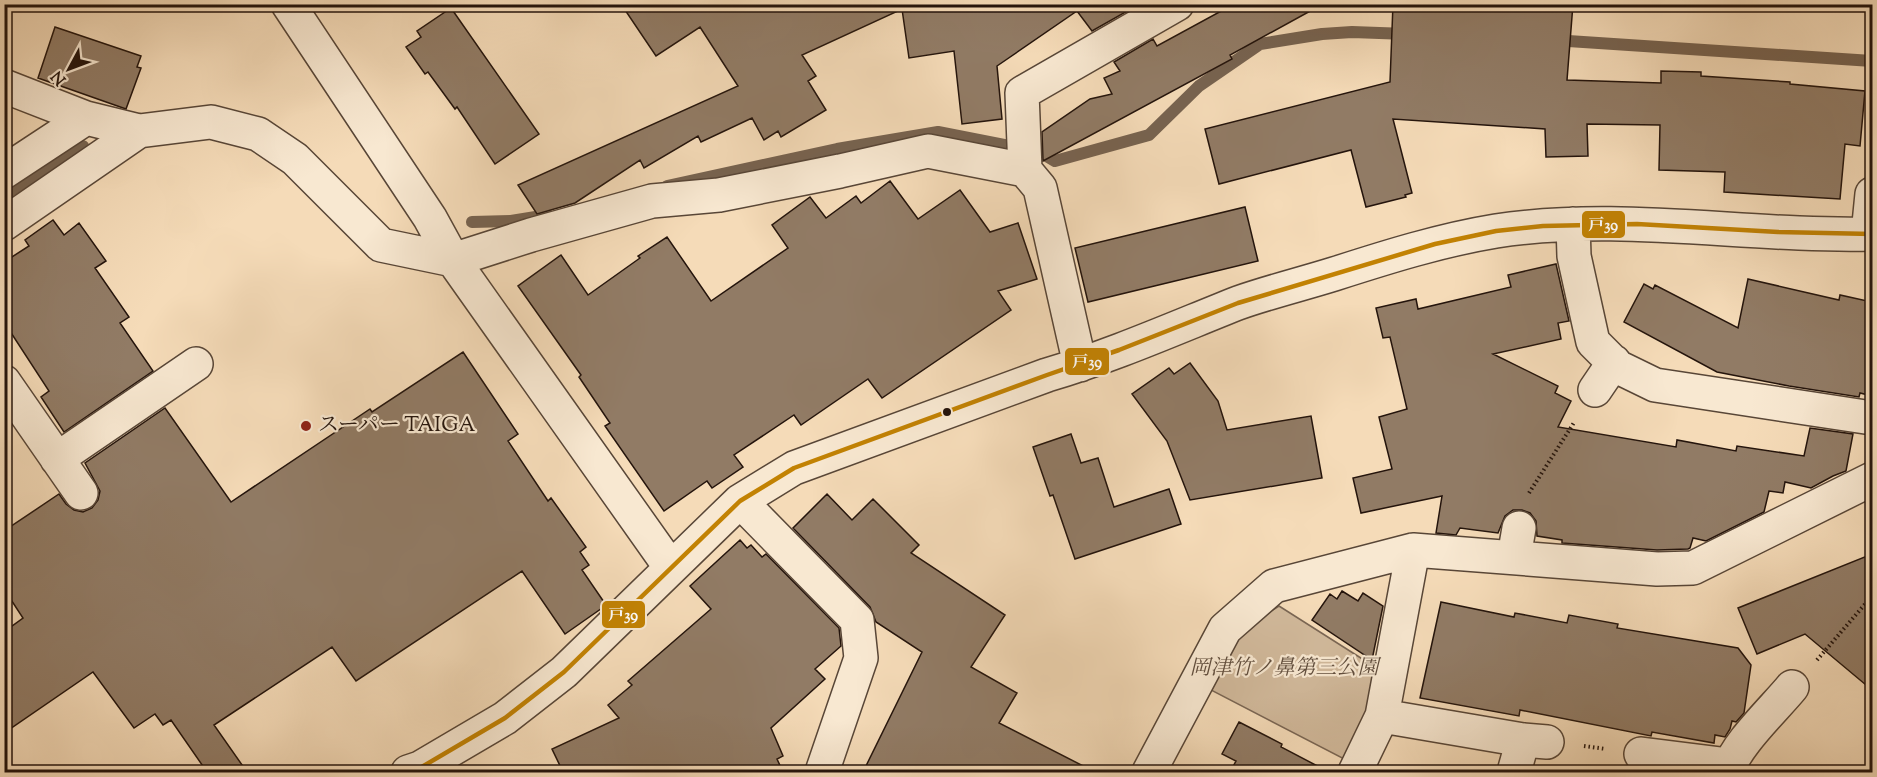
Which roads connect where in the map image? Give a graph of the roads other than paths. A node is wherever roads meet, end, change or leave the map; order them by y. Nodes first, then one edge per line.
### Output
1 (288, 4) edge
2 (1177, 4) edge
3 (4, 86) edge
4 (86, 118) junction
5 (139, 132) junction
6 (1025, 170) junction
7 (4, 172) edge
8 (1872, 194) edge
9 (4, 224) edge
10 (1573, 224) junction
11 (1870, 234) edge
12 (453, 260) junction
13 (1614, 362) junction
14 (196, 364) dead end
15 (1080, 365) junction
16 (4, 382) edge
17 (1595, 390) road end
18 (1872, 417) edge
19 (57, 459) junction
20 (1872, 479) edge
21 (81, 493) dead end
22 (740, 501) junction
23 (1413, 550) junction
24 (671, 568) junction
25 (1792, 687) dead end
26 (1382, 716) junction
27 (1641, 754) road end
28 (1728, 769) edge
29 (408, 772) edge
30 (822, 772) edge
31 (1149, 772) edge
32 (1355, 772) edge
33 (1514, 772) edge

1 - 12 street
2 - 6 street
3 - 4 street
4 - 5 street
4 - 7 street
5 - 9 street
5 - 12 street
6 - 12 street
6 - 15 street
8 - 11 street
10 - 11 street
10 - 13 street
10 - 15 street
12 - 24 street
13 - 17 street
13 - 18 street
14 - 19 street
15 - 22 street
16 - 19 street
19 - 21 street
20 - 23 street
22 - 24 street
22 - 30 street
23 - 26 street
23 - 31 street
24 - 29 street
25 - 28 street
26 - 32 street
26 - 33 street
27 - 28 street

